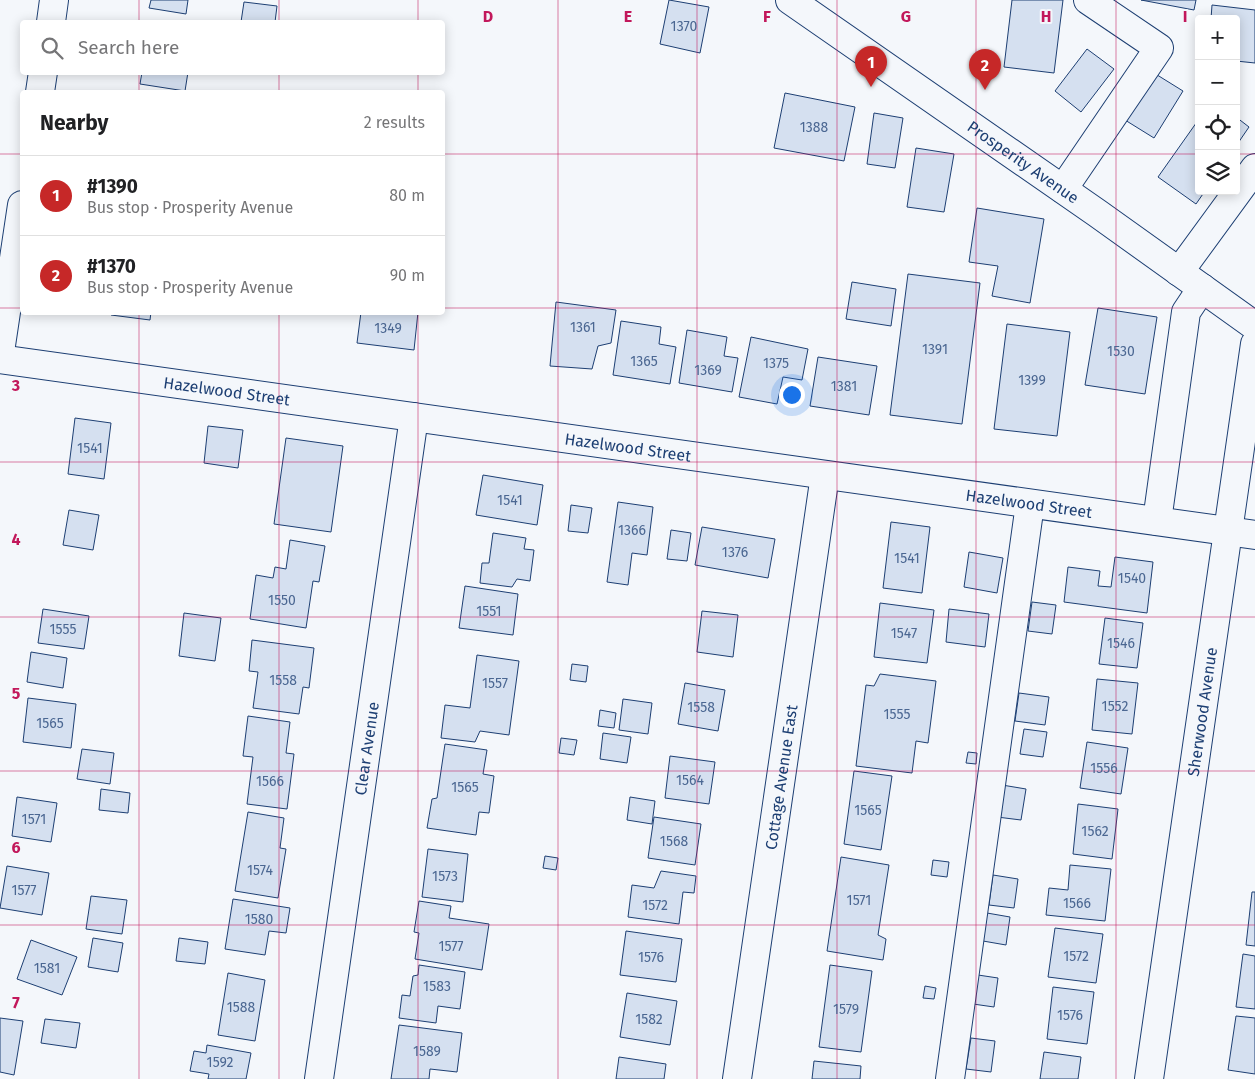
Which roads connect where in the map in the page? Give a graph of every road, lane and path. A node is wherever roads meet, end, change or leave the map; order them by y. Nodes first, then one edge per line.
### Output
1 (54, 0) edge
2 (790, 0) edge
3 (1088, 0) edge
4 (51, 20) edge
5 (43, 75) edge
6 (40, 90) edge
7 (1255, 168) edge
8 (1063, 189) junction
9 (20, 218) edge
10 (1180, 272) junction
11 (1202, 288) junction
12 (1255, 326) edge
13 (1255, 344) edge
14 (0, 352) edge
15 (0, 359) edge
16 (414, 417) junction
17 (825, 475) junction
18 (1030, 504) junction
19 (1157, 521) junction
20 (1242, 533) edge
21 (319, 1079) edge
22 (737, 1079) edge
23 (950, 1079) edge
24 (1150, 1079) edge

1 - 4 street
2 - 8 street, Prosperity Avenue
3 - 8 street
5 - 6 street
7 - 10 street
8 - 10 street, Prosperity Avenue
9 - 14 street
10 - 11 street, Prosperity Avenue
11 - 12 street, Prosperity Avenue
11 - 19 street
13 - 20 street, Sherwood Avenue
15 - 16 street, Hazelwood Street
16 - 17 street, Hazelwood Street
16 - 21 street, Clear Avenue
17 - 18 street, Hazelwood Street
17 - 22 street, Cottage Avenue East
18 - 19 street, Hazelwood Street
18 - 23 street
19 - 20 street, Hazelwood Street
20 - 24 street, Sherwood Avenue

